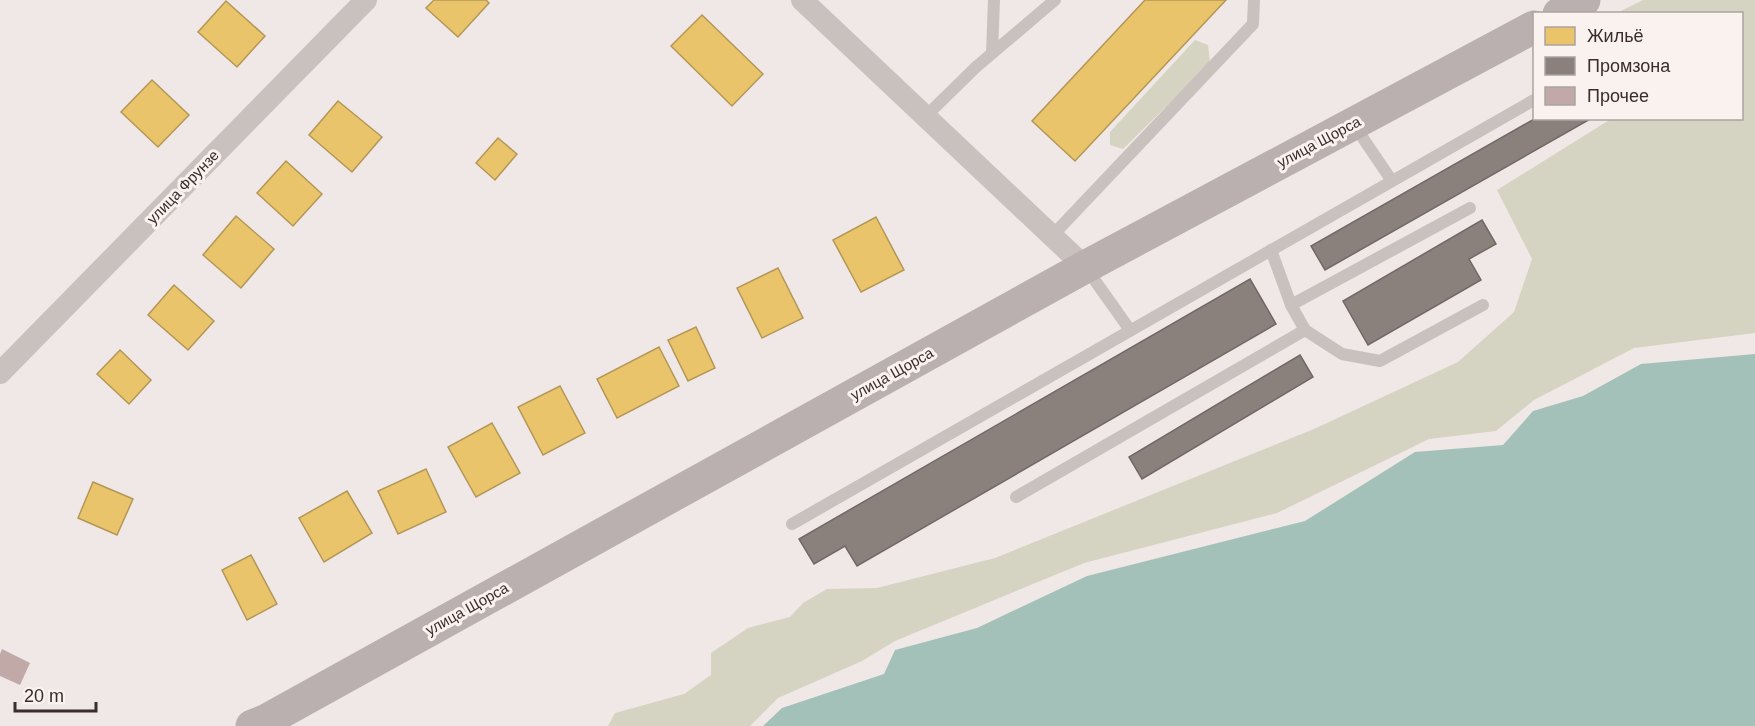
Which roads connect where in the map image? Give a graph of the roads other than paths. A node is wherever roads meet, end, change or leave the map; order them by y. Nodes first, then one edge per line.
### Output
1 (366, 0) edge
2 (802, 0) edge
3 (994, 0) edge
4 (1055, 0) edge
5 (1254, 0) edge
6 (1584, 0) edge
7 (1563, 12) edge
8 (1533, 28) edge
9 (992, 53) junction
10 (1533, 101) edge
11 (926, 117) junction
12 (1354, 123) junction
13 (1392, 181) junction
14 (1470, 208) dead end
15 (1052, 236) junction
16 (1271, 250) junction
17 (1085, 267) junction
18 (1291, 305) junction
19 (1483, 305) dead end
20 (1130, 330) junction
21 (1305, 330) junction
22 (0, 373) edge
23 (1016, 497) dead end
24 (792, 524) dead end
25 (252, 726) edge

1 - 22 street, улица Фрунзе
2 - 11 street
3 - 9 lane
4 - 9 lane
5 - 15 lane
6 - 7 street
8 - 12 street, улица Щорса
9 - 11 lane
10 - 13 lane
11 - 15 street
12 - 13 lane
12 - 17 street, улица Щорса
13 - 16 lane
14 - 18 lane
15 - 17 street
16 - 18 lane
16 - 20 lane
17 - 20 lane
17 - 25 street, улица Щорса
18 - 21 lane
19 - 21 lane
20 - 24 lane
21 - 23 lane

